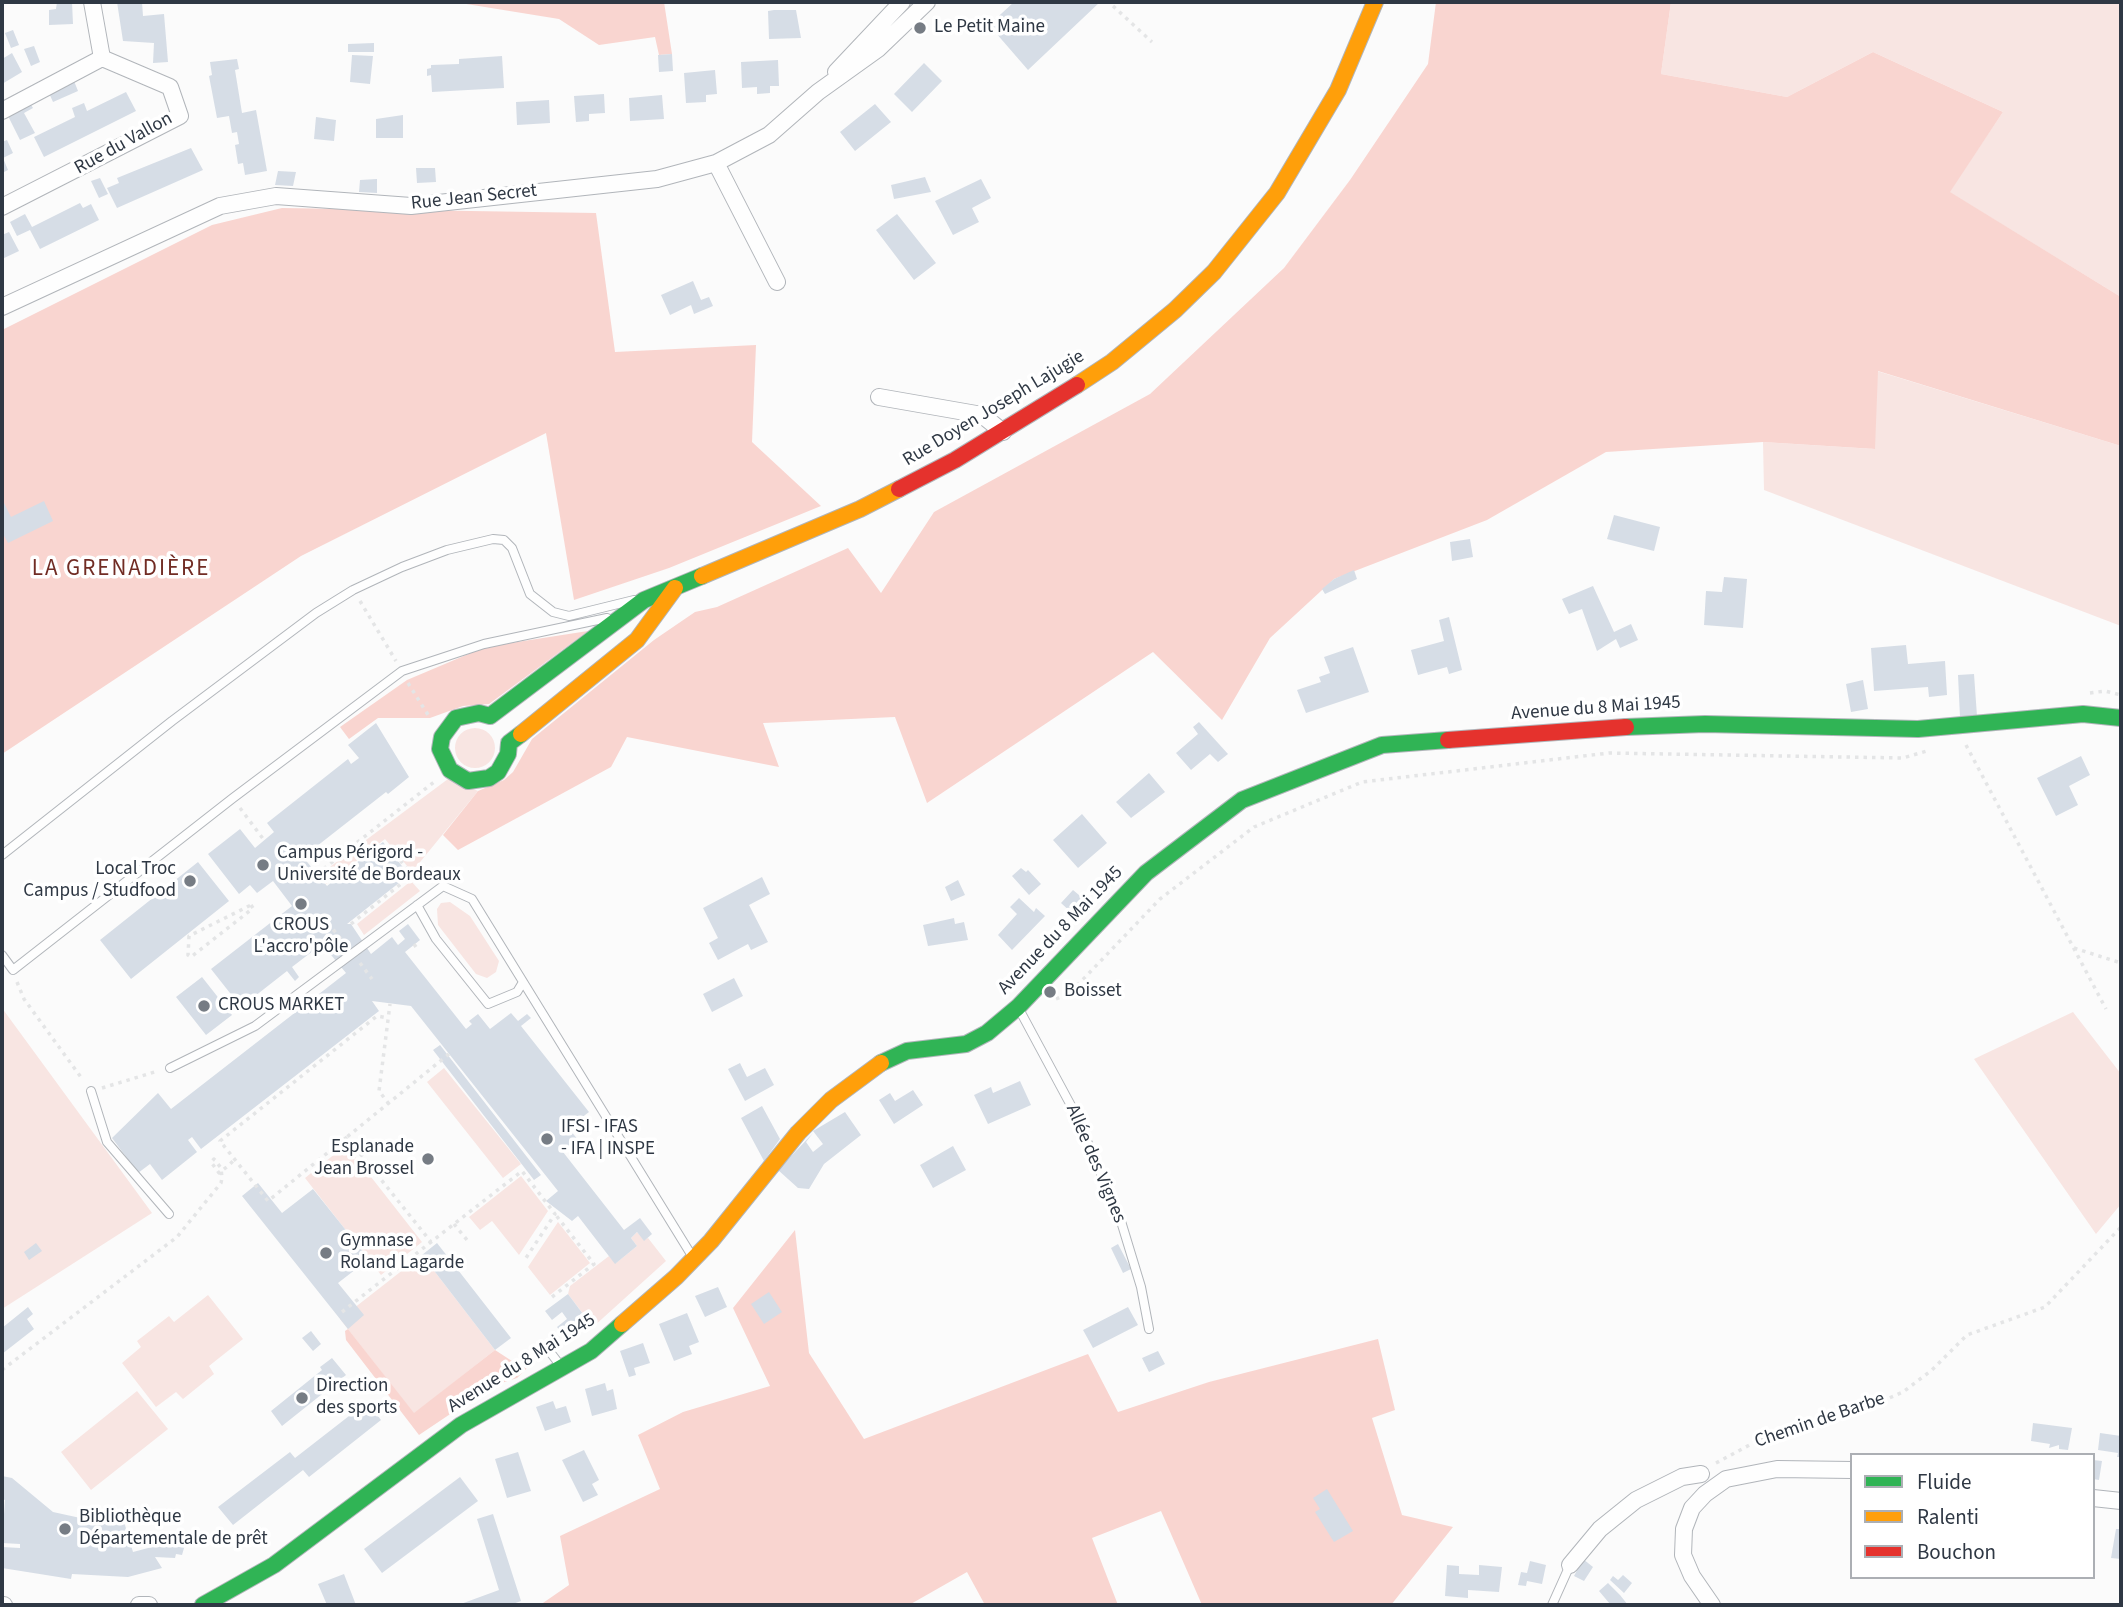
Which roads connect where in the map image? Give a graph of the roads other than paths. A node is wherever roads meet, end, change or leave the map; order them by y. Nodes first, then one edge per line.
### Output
1 (92, 2) edge
2 (902, 2) edge
3 (927, 2) edge
4 (1375, 2) edge
5 (102, 58) junction
6 (818, 92) junction
7 (2, 111) edge
8 (716, 163) junction
9 (2, 207) edge
10 (777, 282) dead end
11 (2, 307) edge
12 (879, 397) dead end
13 (1003, 432) junction
14 (675, 588) junction
15 (644, 600) junction
16 (2121, 718) edge
17 (2, 855) edge
18 (417, 905) junction
19 (2, 955) edge
20 (523, 982) junction
21 (1018, 1007) junction
22 (170, 1068) road end
23 (91, 1091) road end
24 (169, 1214) dead end
25 (693, 1257) junction
26 (1149, 1329) dead end
27 (550, 1352) dead end
28 (562, 1367) junction
29 (1850, 1470) edge
30 (1701, 1474) road end
31 (2095, 1498) edge
32 (2121, 1501) edge
33 (1570, 1565) joint
34 (139, 1605) edge
35 (149, 1605) edge
36 (203, 1605) edge
37 (1552, 1605) edge
38 (1712, 1605) edge

1 - 5 street
2 - 6 street, Rue Jean Secret
3 - 6 street, Rue Jean Secret
4 - 13 street, Rue Doyen Joseph Lajugie
5 - 7 street
5 - 9 street, Rue du Vallon
6 - 8 street, Rue Jean Secret
8 - 10 street
8 - 11 street, Rue Jean Secret
12 - 13 street
13 - 14 street, Rue Doyen Joseph Lajugie
14 - 15 street, Rue Doyen Joseph Lajugie
14 - 15 street, Rue Doyen Joseph Lajugie
15 - 17 lane
15 - 19 lane
16 - 21 street, Avenue du 8 Mai 1945
18 - 20 lane
18 - 20 lane
18 - 22 lane
20 - 25 lane
21 - 25 street, Avenue du 8 Mai 1945
21 - 26 lane, Allée des Vignes
23 - 24 lane
25 - 28 street, Avenue du 8 Mai 1945
27 - 28 lane
28 - 36 street, Avenue du 8 Mai 1945
29 - 38 street
30 - 33 street
31 - 32 street
33 - 37 lane
34 - 35 street

